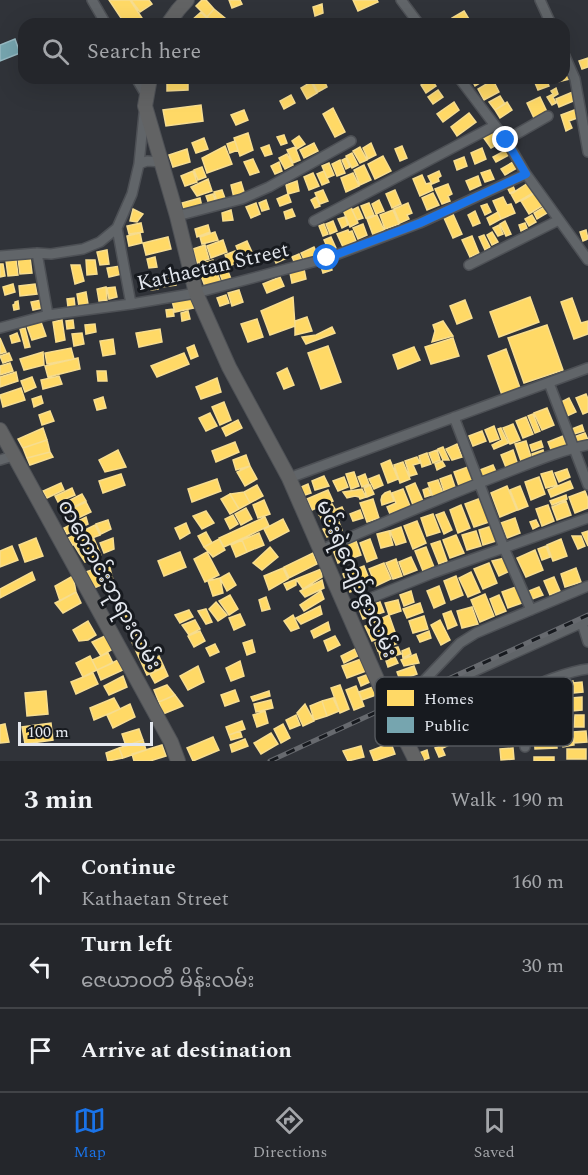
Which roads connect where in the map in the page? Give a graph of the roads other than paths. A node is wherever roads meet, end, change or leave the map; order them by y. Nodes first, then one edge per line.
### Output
1 (92, 0) edge
2 (187, 0) edge
3 (402, 0) edge
4 (540, 0) edge
5 (102, 18) edge
6 (173, 18) edge
7 (415, 18) edge
8 (548, 18) edge
9 (570, 68) edge
10 (139, 84) edge
11 (149, 84) edge
12 (463, 84) edge
13 (146, 100) junction
14 (549, 116) dead end
15 (494, 126) junction
16 (506, 140) junction
17 (351, 141) dead end
18 (588, 152) edge
19 (162, 162) junction
20 (139, 164) junction
21 (526, 174) junction
22 (177, 216) junction
23 (559, 220) junction
24 (314, 221) dead end
25 (117, 228) junction
26 (37, 253) junction
27 (0, 256) edge
28 (588, 260) edge
29 (469, 265) dead end
30 (196, 293) junction
31 (131, 304) junction
32 (48, 315) junction
33 (0, 328) edge
34 (588, 368) edge
35 (549, 383) junction
36 (454, 417) junction
37 (0, 430) edge
38 (588, 445) edge
39 (574, 448) junction
40 (7, 458) edge
41 (289, 478) junction
42 (479, 483) junction
43 (588, 485) edge
44 (588, 518) edge
45 (504, 548) junction
46 (321, 550) junction
47 (588, 586) edge
48 (346, 608) junction
49 (531, 610) junction
50 (585, 621) edge
51 (588, 642) edge
52 (588, 669) edge
53 (376, 677) edge
54 (427, 677) edge
55 (454, 677) edge
56 (554, 677) edge
57 (408, 746) edge
58 (178, 761) edge
59 (416, 761) edge

1 - 5 street
2 - 6 street
3 - 7 street
4 - 8 street
9 - 18 street
10 - 13 street
11 - 13 street
12 - 15 street
13 - 19 street, မင်းရဲကျော်ဇွာလမ်း
13 - 20 street
14 - 16 street
15 - 16 street
15 - 24 street
16 - 21 street
17 - 22 street
19 - 20 street
19 - 22 street, မင်းရဲကျော်ဇွာလမ်း
20 - 25 street
21 - 23 street
21 - 30 street, Kathaetan Street
22 - 30 street, မင်းရဲကျော်ဇွာလမ်း
23 - 28 street
23 - 29 street
25 - 26 street
25 - 31 street
26 - 27 street
26 - 32 street
30 - 31 street, Kathaetan Street
30 - 41 street, မင်းရဲကျော်ဇွာလမ်း
31 - 32 street, Kathaetan Street
32 - 33 street, Kathaetan Street
34 - 35 street
35 - 36 street
35 - 39 street
36 - 41 street
36 - 42 street
37 - 40 street, တကောင်းဘုရားလမ်း
38 - 39 street
39 - 42 street
39 - 43 street
40 - 58 street, တကောင်းဘုရားလမ်း
41 - 46 street, မင်းရဲကျော်ဇွာလမ်း
42 - 45 street
42 - 46 street
44 - 45 street
45 - 48 street
45 - 49 street
46 - 48 street, မင်းရဲကျော်ဇွာလမ်း
47 - 49 street
48 - 53 street, မင်းရဲကျော်ဇွာလမ်း
49 - 54 street
50 - 51 street
50 - 55 street
52 - 56 street
57 - 59 street, မင်းရဲကျော်ဇွာလမ်း

